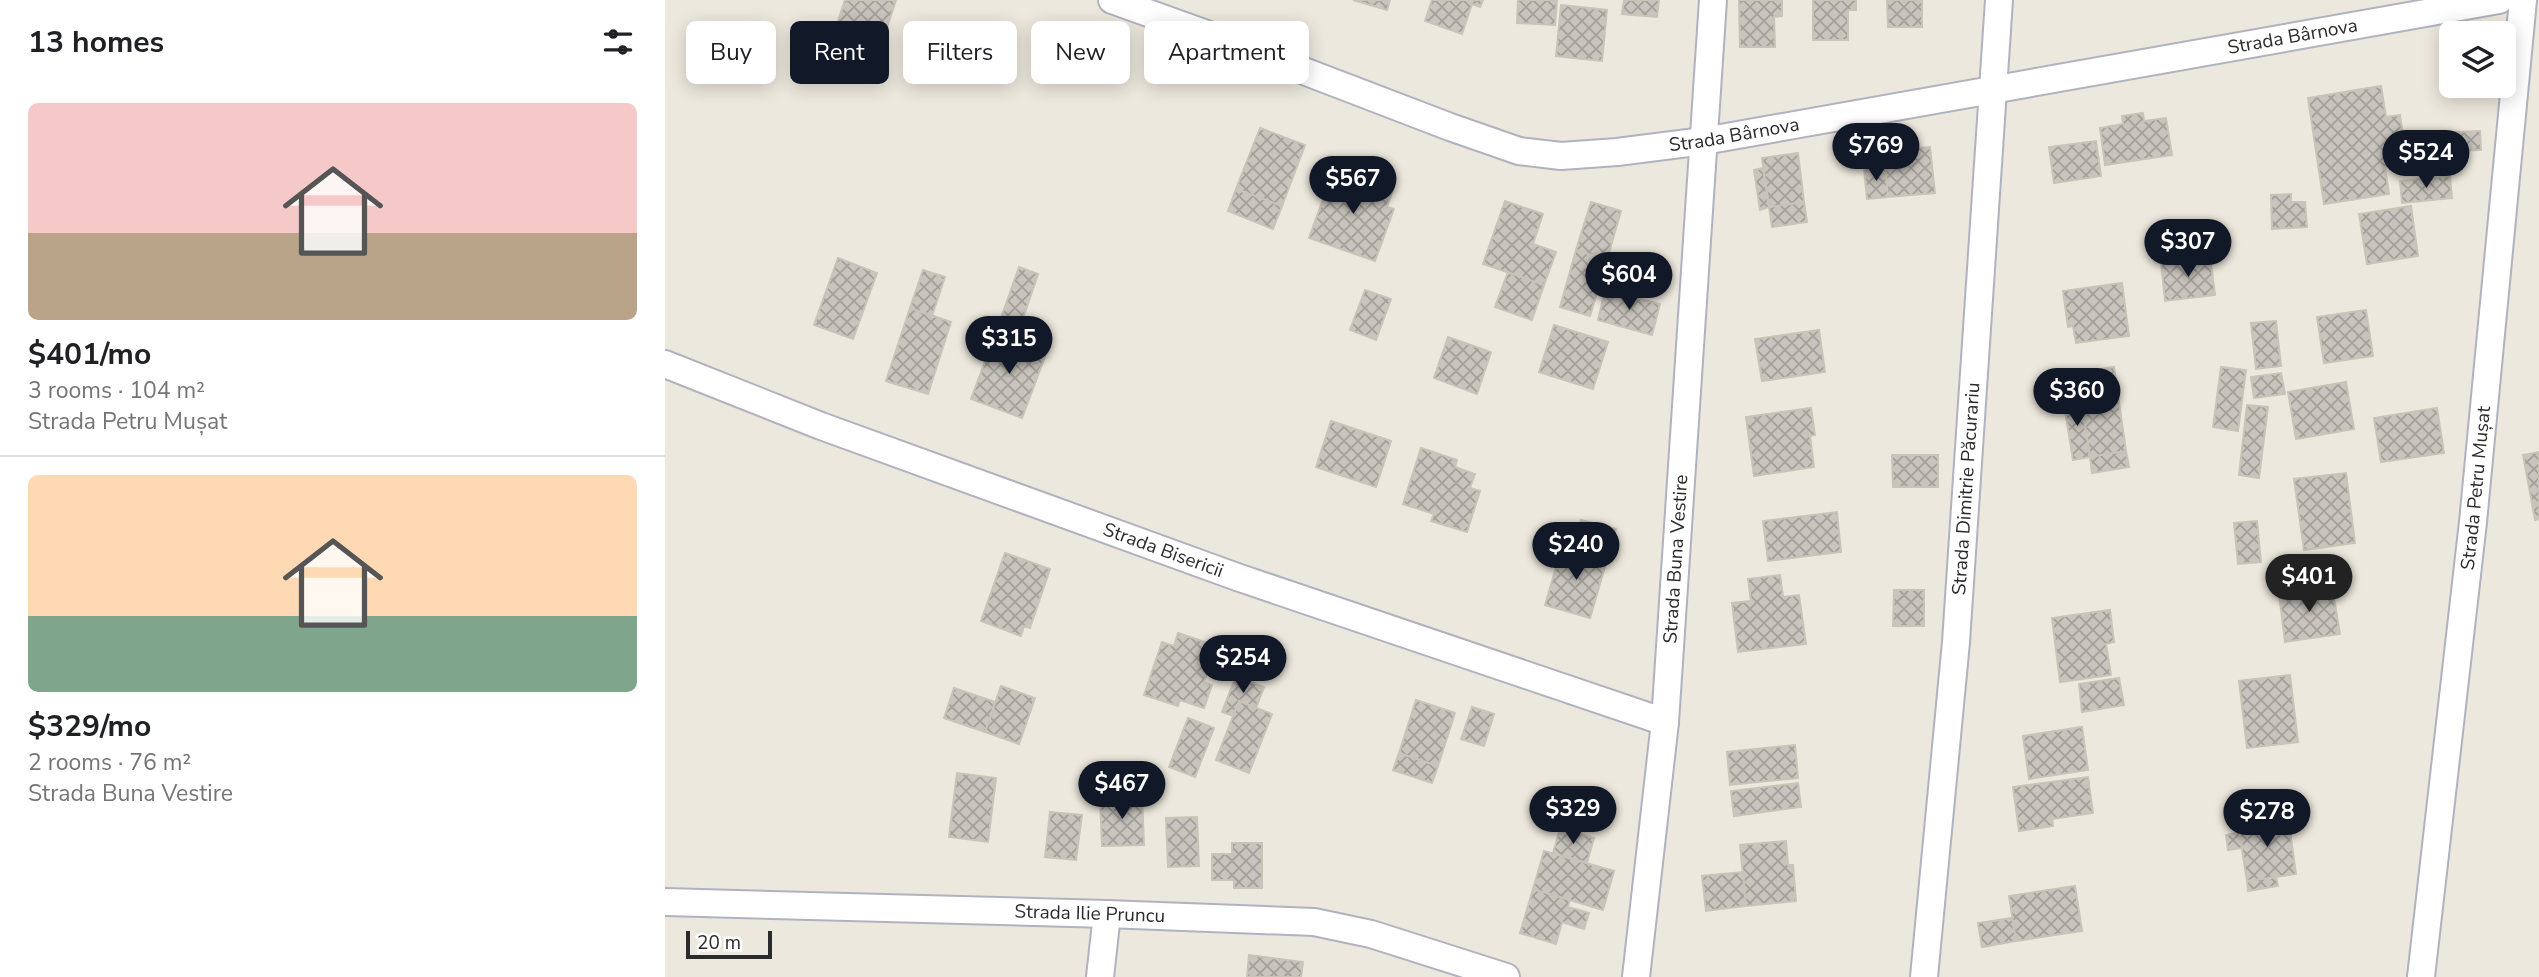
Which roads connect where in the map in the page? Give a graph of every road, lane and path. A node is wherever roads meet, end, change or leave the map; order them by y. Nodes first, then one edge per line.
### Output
1 (1112, 0) edge
2 (1713, 0) edge
3 (1999, 0) edge
4 (2499, 0) edge
5 (2523, 0) edge
6 (1994, 89) junction
7 (1704, 141) junction
8 (665, 364) edge
9 (1665, 722) junction
10 (665, 902) edge
11 (1107, 914) junction
12 (1100, 977) edge
13 (1506, 977) edge
14 (1636, 977) edge
15 (1924, 977) edge
16 (2421, 977) edge

1 - 7 street, Strada Bârnova
2 - 7 street, Strada Buna Vestire
3 - 6 street, Strada Dimitrie Păcurariu
4 - 6 street, Strada Bârnova
5 - 16 street, Strada Petru Mușat
6 - 7 street, Strada Bârnova
6 - 15 street, Strada Dimitrie Păcurariu
7 - 9 street, Strada Buna Vestire
8 - 9 street, Strada Bisericii
9 - 14 street, Strada Buna Vestire
10 - 11 street, Strada Ilie Pruncu
11 - 12 street
11 - 13 street, Strada Ilie Pruncu

